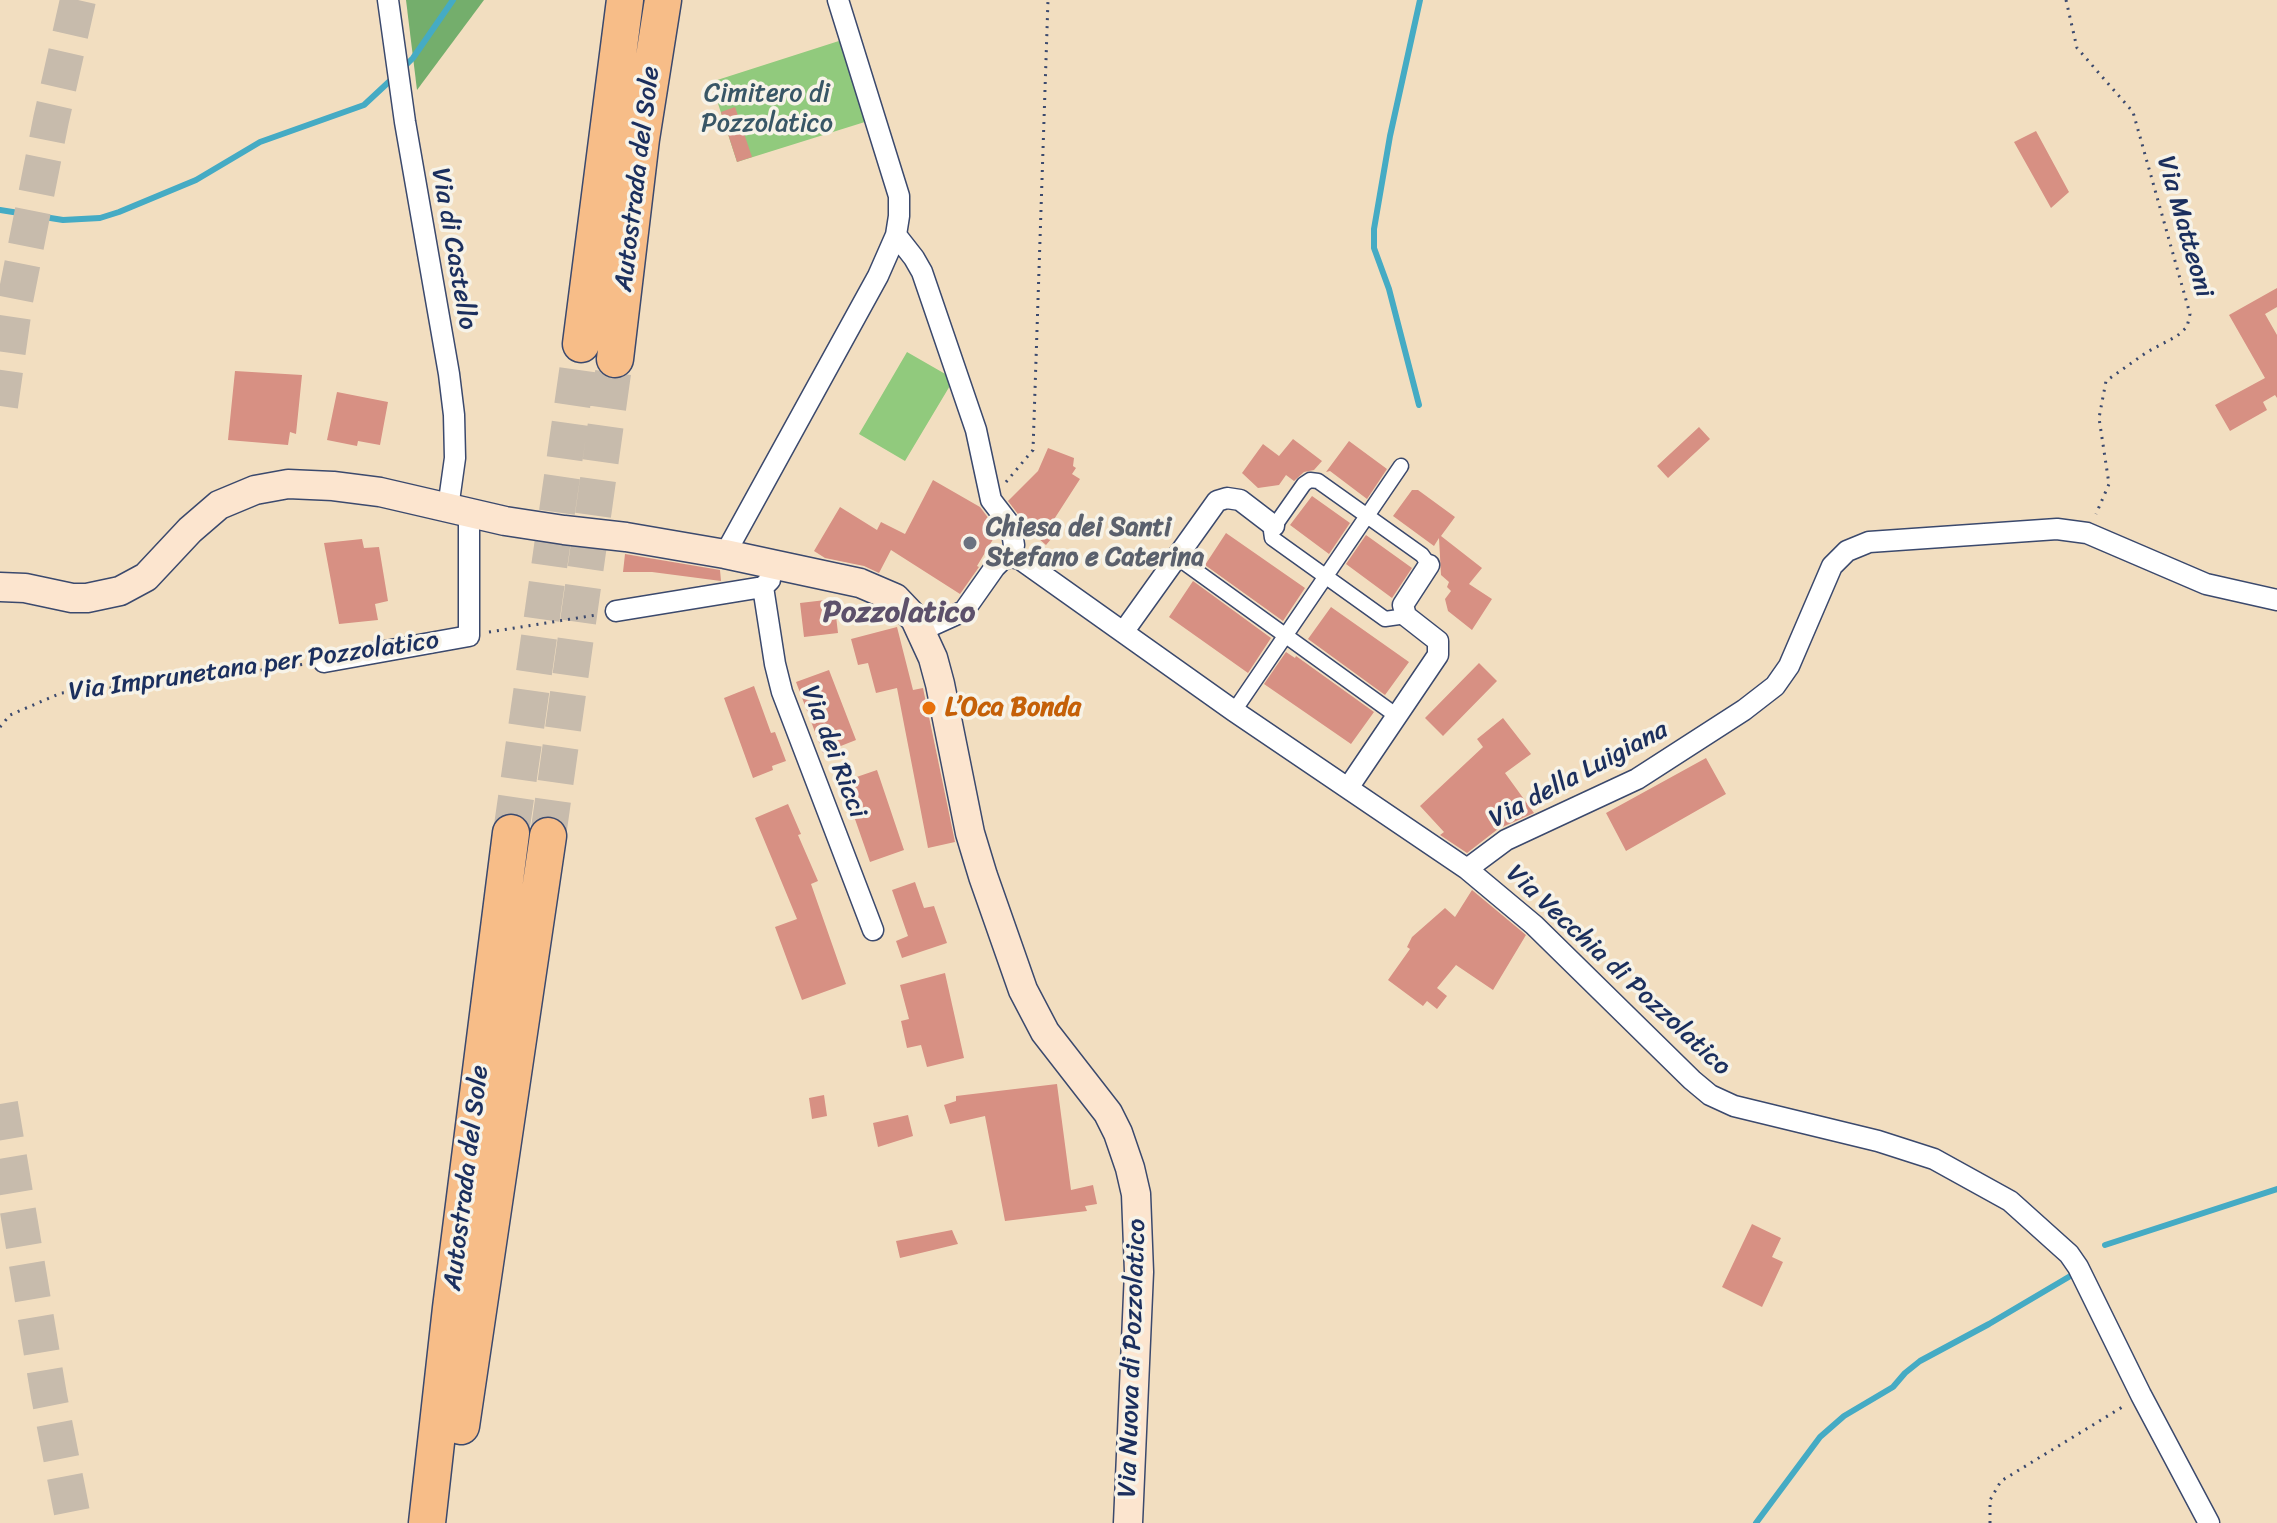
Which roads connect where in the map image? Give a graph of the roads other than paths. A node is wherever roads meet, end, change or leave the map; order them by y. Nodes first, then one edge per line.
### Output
1 (388, 0) edge
2 (625, 0) edge
3 (663, 0) edge
4 (838, 0) edge
5 (896, 235) junction
6 (581, 344) tunnel mouth
7 (615, 359) tunnel mouth
8 (1401, 466) dead end
9 (459, 510) junction
10 (1367, 517) junction
11 (1274, 526) junction
12 (725, 554) junction
13 (1011, 557) junction
14 (1178, 558) junction
15 (1429, 565) joint
16 (769, 576) junction
17 (1324, 576) junction
18 (0, 587) edge
19 (2277, 600) edge
20 (616, 611) road end
21 (1406, 616) junction
22 (922, 630) junction
23 (1124, 631) junction
24 (1285, 636) junction
25 (324, 662) road end
26 (1234, 711) junction
27 (1397, 716) junction
28 (1348, 788) junction
29 (511, 833) tunnel mouth
30 (548, 836) tunnel mouth
31 (1467, 869) junction
32 (873, 930) dead end
33 (427, 1523) edge
34 (447, 1523) edge
35 (1128, 1523) edge
36 (2209, 1523) edge

1 - 9 street, Via di Castello
2 - 6 highway, Autostrada del Sole
3 - 7 highway, Autostrada del Sole
4 - 5 street
5 - 12 street
5 - 13 street
8 - 10 street
9 - 12 main road
9 - 18 main road
9 - 25 street, Via Imprunetana per Pozzolatico
10 - 11 street
10 - 15 street
10 - 17 street
11 - 14 street
11 - 17 street
12 - 16 main road
13 - 22 street
13 - 23 street, Via Vecchia di Pozzolatico
14 - 23 street
14 - 24 street
15 - 21 street
16 - 20 street
16 - 22 main road
16 - 32 street, Via dei Ricci
17 - 21 street
17 - 24 street
19 - 31 street, Via della Luigiana
21 - 27 street
22 - 35 main road, Via Nuova di Pozzolatico
23 - 26 street, Via Vecchia di Pozzolatico
24 - 26 street
24 - 27 street
26 - 28 street, Via Vecchia di Pozzolatico
27 - 28 street
28 - 31 street, Via Vecchia di Pozzolatico
29 - 33 highway, Autostrada del Sole
30 - 34 highway, Autostrada del Sole
31 - 36 street, Via Vecchia di Pozzolatico

